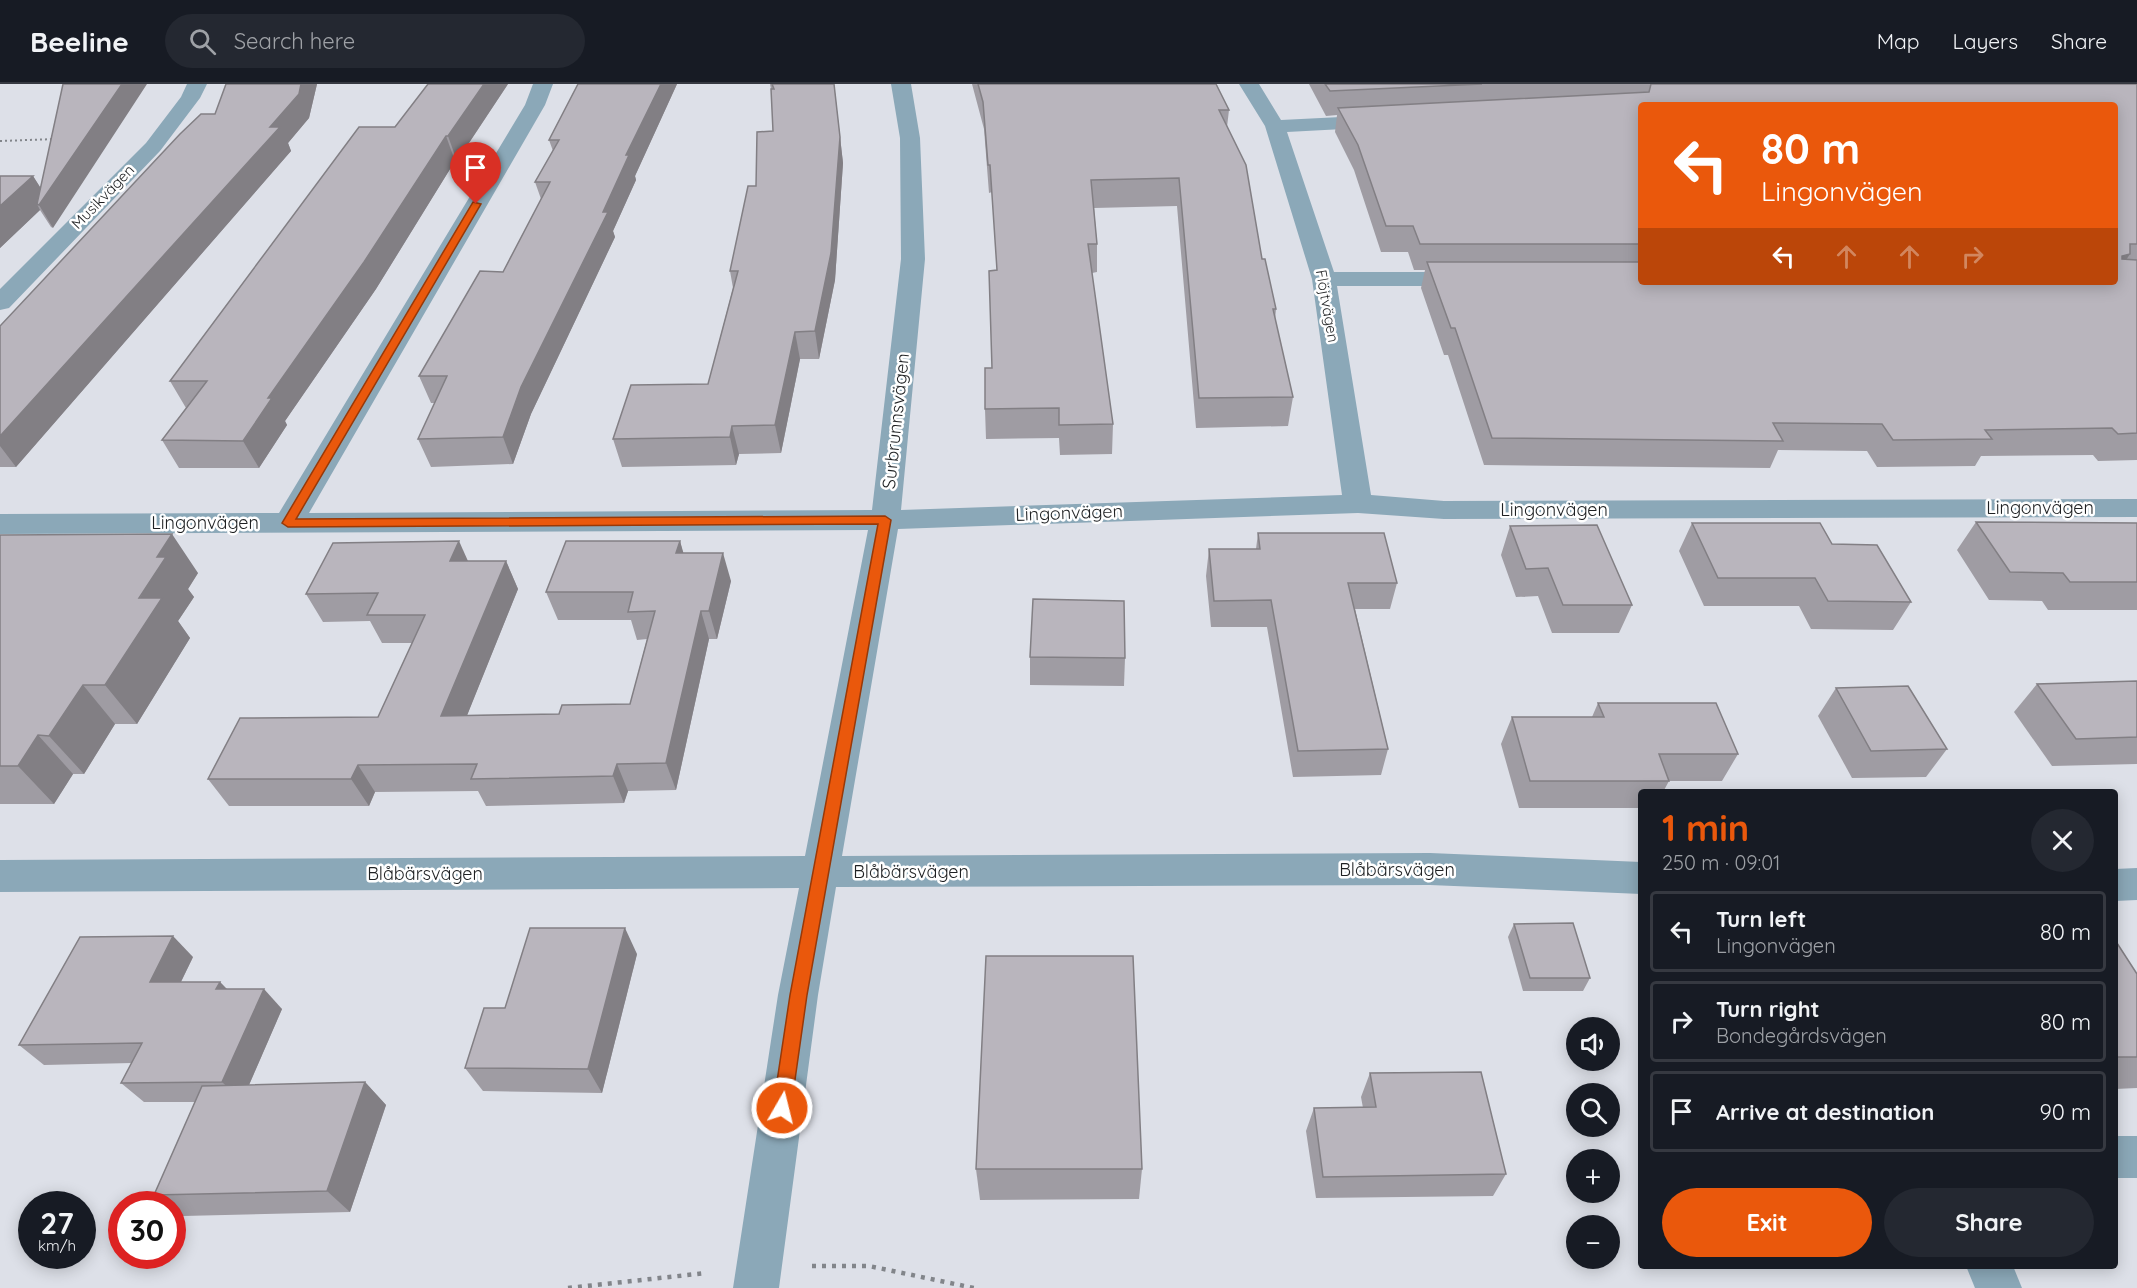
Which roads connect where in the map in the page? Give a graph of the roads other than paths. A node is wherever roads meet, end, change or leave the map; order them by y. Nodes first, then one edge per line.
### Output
1 (196, 84) edge
2 (543, 84) edge
3 (901, 84) edge
4 (1250, 84) edge
5 (1405, 119) edge
6 (1275, 126) junction
7 (1324, 279) junction
8 (1488, 279) edge
9 (0, 303) edge
10 (1358, 504) junction
11 (2137, 508) edge
12 (885, 520) junction
13 (288, 523) junction
14 (0, 524) edge
15 (820, 872) junction
16 (0, 876) edge
17 (1638, 878) edge
18 (2137, 884) edge
19 (2118, 885) edge
20 (2118, 1157) edge
21 (2137, 1157) edge
22 (1990, 1269) edge
23 (756, 1288) edge
24 (1999, 1288) edge

1 - 9 street, Musikvägen
2 - 13 street
3 - 12 street, Surbrunnsvägen
4 - 6 street, Flöjtvägen
5 - 6 street
6 - 7 street, Flöjtvägen
7 - 8 street
7 - 10 street, Flöjtvägen
10 - 11 street, Lingonvägen
10 - 12 street, Lingonvägen
12 - 13 street, Lingonvägen
12 - 15 street, Surbrunnsvägen
13 - 14 street, Lingonvägen
15 - 16 street, Blåbärsvägen
15 - 17 street, Blåbärsvägen
15 - 23 street, Surbrunnsvägen
18 - 19 street
20 - 21 street
22 - 24 street

